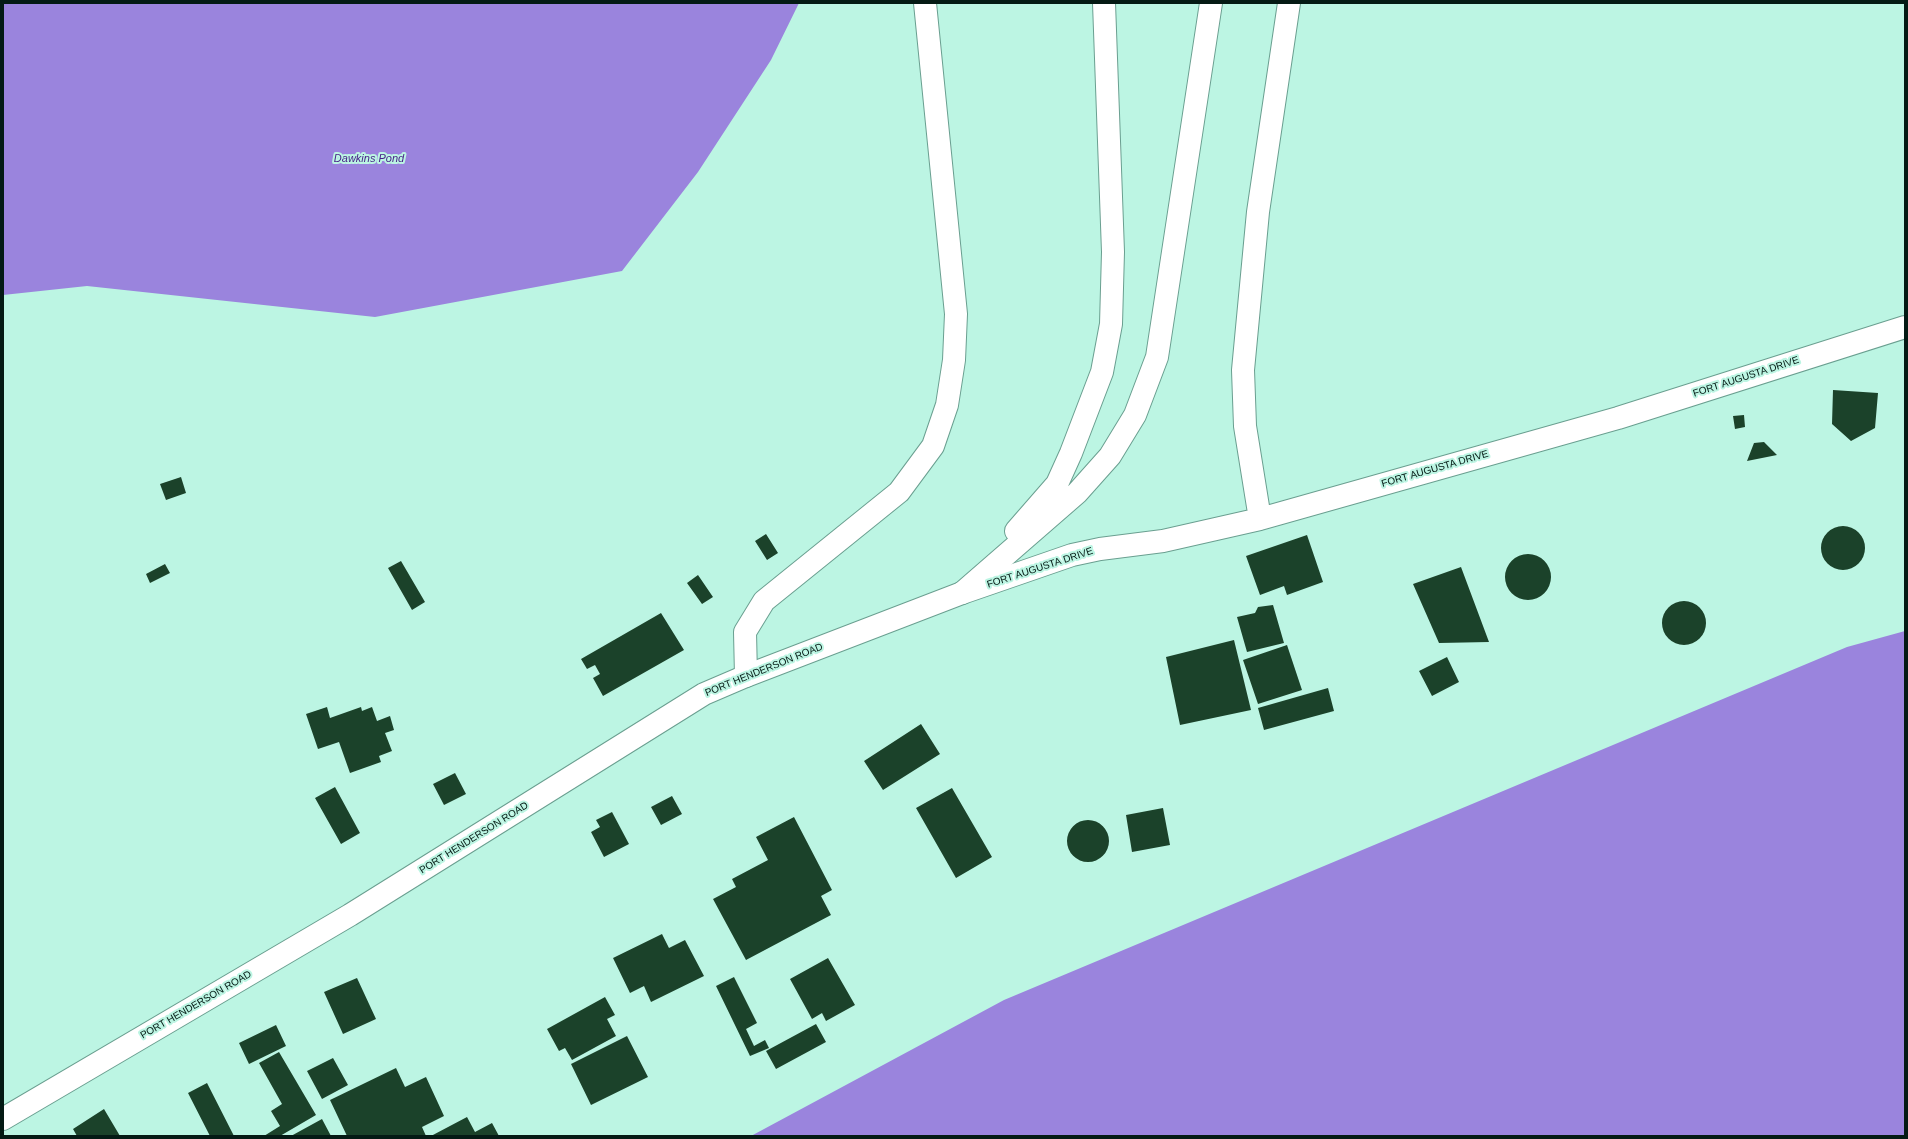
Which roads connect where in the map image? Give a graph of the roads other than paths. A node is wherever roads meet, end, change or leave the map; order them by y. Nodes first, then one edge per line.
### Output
1 (925, 3) edge
2 (1104, 3) edge
3 (1211, 3) edge
4 (1289, 3) edge
5 (1905, 327) edge
6 (1260, 519) junction
7 (962, 594) junction
8 (746, 676) junction
9 (3, 1119) edge

1 - 8 main road
2 - 7 main road
3 - 7 main road
4 - 6 main road
5 - 6 main road, FORT AUGUSTA DRIVE
6 - 7 main road, FORT AUGUSTA DRIVE
7 - 8 main road, PORT HENDERSON ROAD
8 - 9 main road, PORT HENDERSON ROAD

